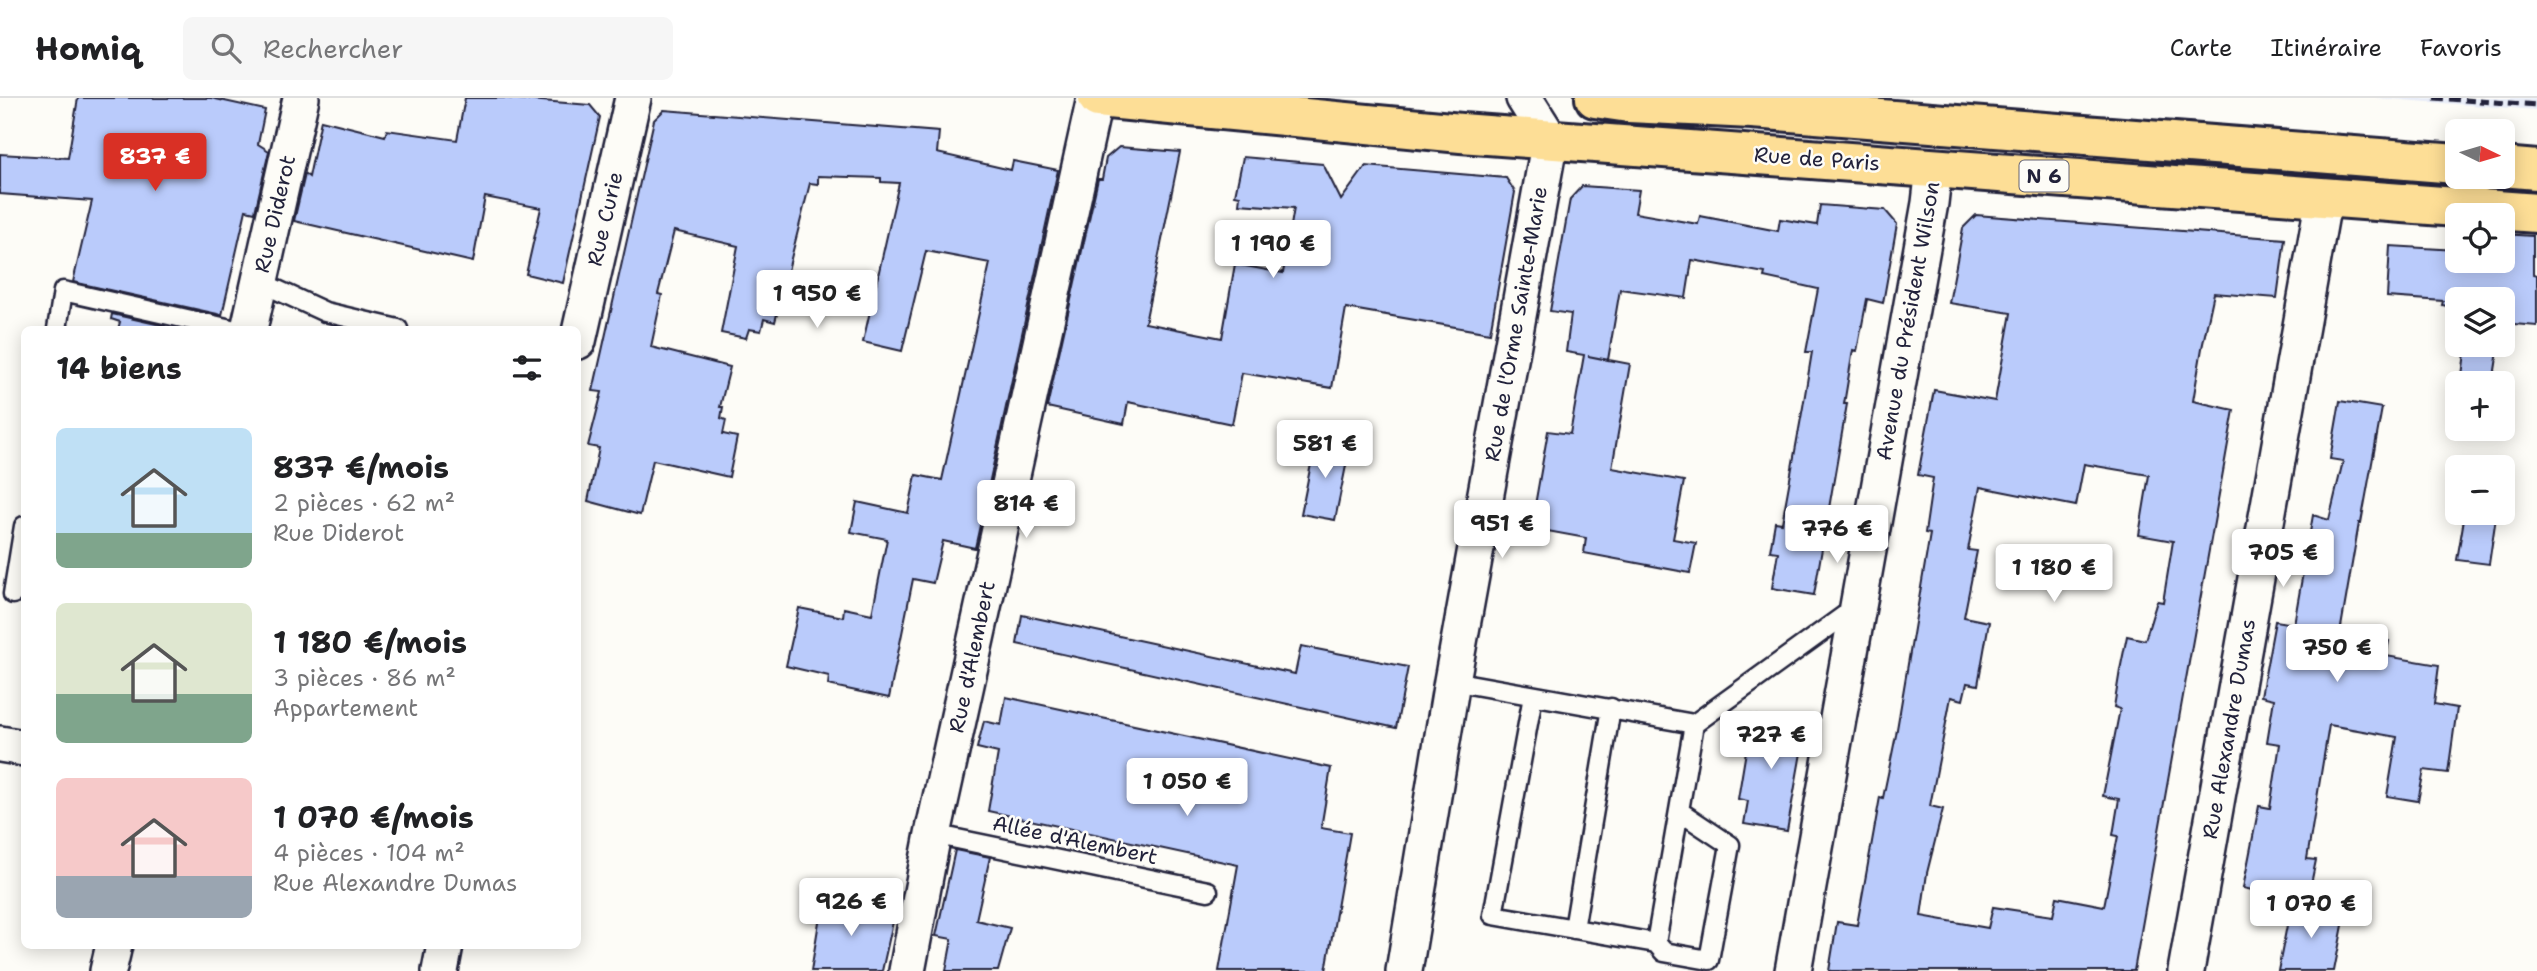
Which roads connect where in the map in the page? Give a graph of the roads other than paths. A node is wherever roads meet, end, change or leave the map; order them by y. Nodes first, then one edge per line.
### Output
1 (301, 98) edge
2 (633, 98) edge
3 (1096, 98) edge
4 (1524, 98) edge
5 (1612, 100) edge
6 (1550, 139) junction
7 (2445, 163) edge
8 (1934, 167) junction
9 (2515, 168) edge
10 (2537, 170) edge
11 (2324, 197) junction
12 (2537, 214) edge
13 (260, 282) junction
14 (57, 326) edge
15 (218, 326) edge
16 (250, 326) edge
17 (385, 326) edge
18 (581, 328) edge
19 (21, 545) edge
20 (13, 594) dead end
21 (1858, 606) junction
22 (1452, 681) junction
23 (1533, 696) junction
24 (1611, 708) junction
25 (1694, 724) junction
26 (0, 744) edge
27 (21, 748) edge
28 (1679, 811) junction
29 (933, 834) junction
30 (1208, 891) dead end
31 (1574, 929) junction
32 (1656, 943) junction
33 (113, 949) edge
34 (444, 949) edge
35 (108, 971) edge
36 (440, 971) edge
37 (907, 971) edge
38 (1404, 971) edge
39 (1793, 971) edge
40 (2186, 971) edge

1 - 13 street, Rue Diderot
2 - 18 street, Rue Curie
3 - 6 main road, Rue de Paris / N 6
3 - 29 street, Rue d'Alembert
4 - 6 street
5 - 6 main road, N 6
5 - 7 main road, Rue de Paris / N 6
6 - 8 main road, Rue de Paris / N 6
6 - 22 street, Rue de l'Orme Sainte-Marie
8 - 11 main road, Rue de Paris / N 6
8 - 21 street, Avenue du Président Wilson
9 - 10 main road
11 - 12 main road, Rue de Paris / N 6
11 - 40 street, Rue Alexandre Dumas
13 - 16 street, Rue Diderot
13 - 17 lane
14 - 15 lane
19 - 20 lane
21 - 25 lane
21 - 39 street, Avenue du Président Wilson
22 - 23 lane
22 - 38 street, Rue de l'Orme Sainte-Marie
23 - 24 lane
23 - 31 lane
24 - 25 lane
24 - 31 lane
25 - 28 lane
26 - 27 street
28 - 32 lane
28 - 32 lane
29 - 30 lane, Allée d'Alembert
29 - 37 street, Rue d'Alembert
31 - 32 lane
33 - 35 street
34 - 36 street

